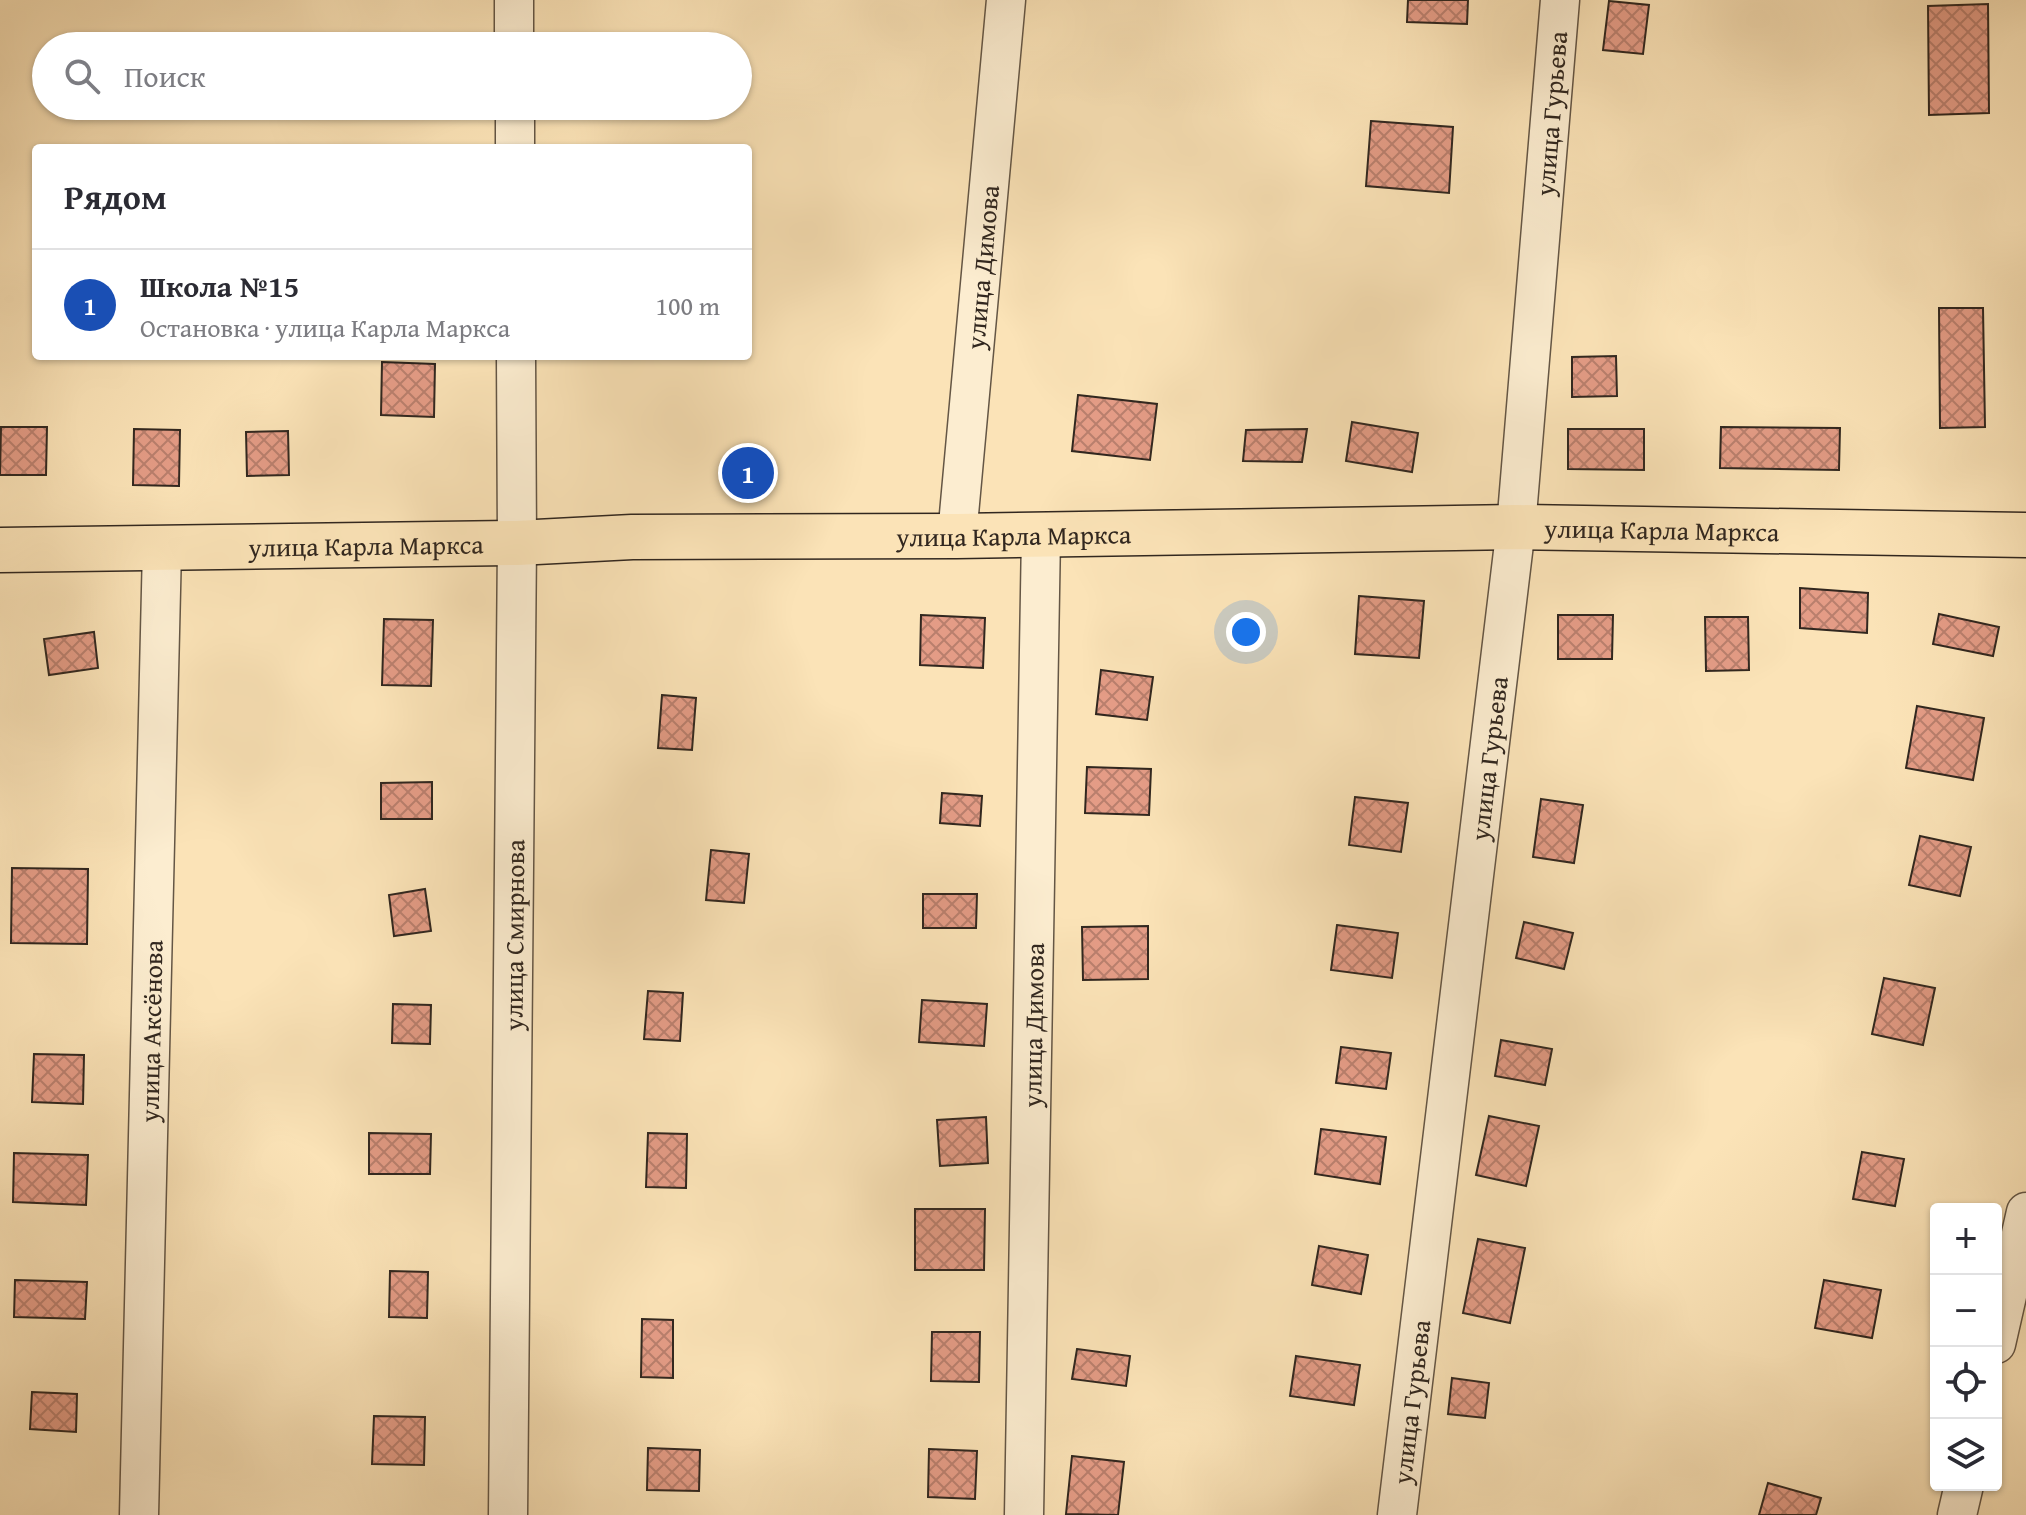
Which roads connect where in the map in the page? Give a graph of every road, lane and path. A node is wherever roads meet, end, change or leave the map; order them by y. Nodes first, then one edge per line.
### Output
1 (514, 0) edge
2 (1006, 0) edge
3 (1560, 0) edge
4 (514, 32) edge
5 (515, 120) edge
6 (515, 144) edge
7 (516, 360) edge
8 (1516, 527) junction
9 (1041, 535) junction
10 (2026, 535) edge
11 (957, 536) junction
12 (517, 543) junction
13 (162, 548) junction
14 (0, 550) edge
15 (2026, 1212) edge
16 (2002, 1318) edge
17 (1963, 1491) edge
18 (139, 1515) edge
19 (508, 1515) edge
20 (1024, 1515) edge
21 (1397, 1515) edge
22 (1957, 1515) edge

1 - 4 street
2 - 11 street, улица Димова
3 - 8 street, улица Гурьева
5 - 6 street
7 - 12 street, улица Смирнова
8 - 9 highway, улица Карла Маркса
8 - 10 highway, улица Карла Маркса
8 - 21 street, улица Гурьева
9 - 11 highway, улица Карла Маркса
9 - 20 street, улица Димова
11 - 12 highway, улица Карла Маркса
12 - 13 highway, улица Карла Маркса
12 - 19 street, улица Смирнова
13 - 14 highway, улица Карла Маркса
13 - 18 street, улица Аксёнова
15 - 16 street
17 - 22 street

